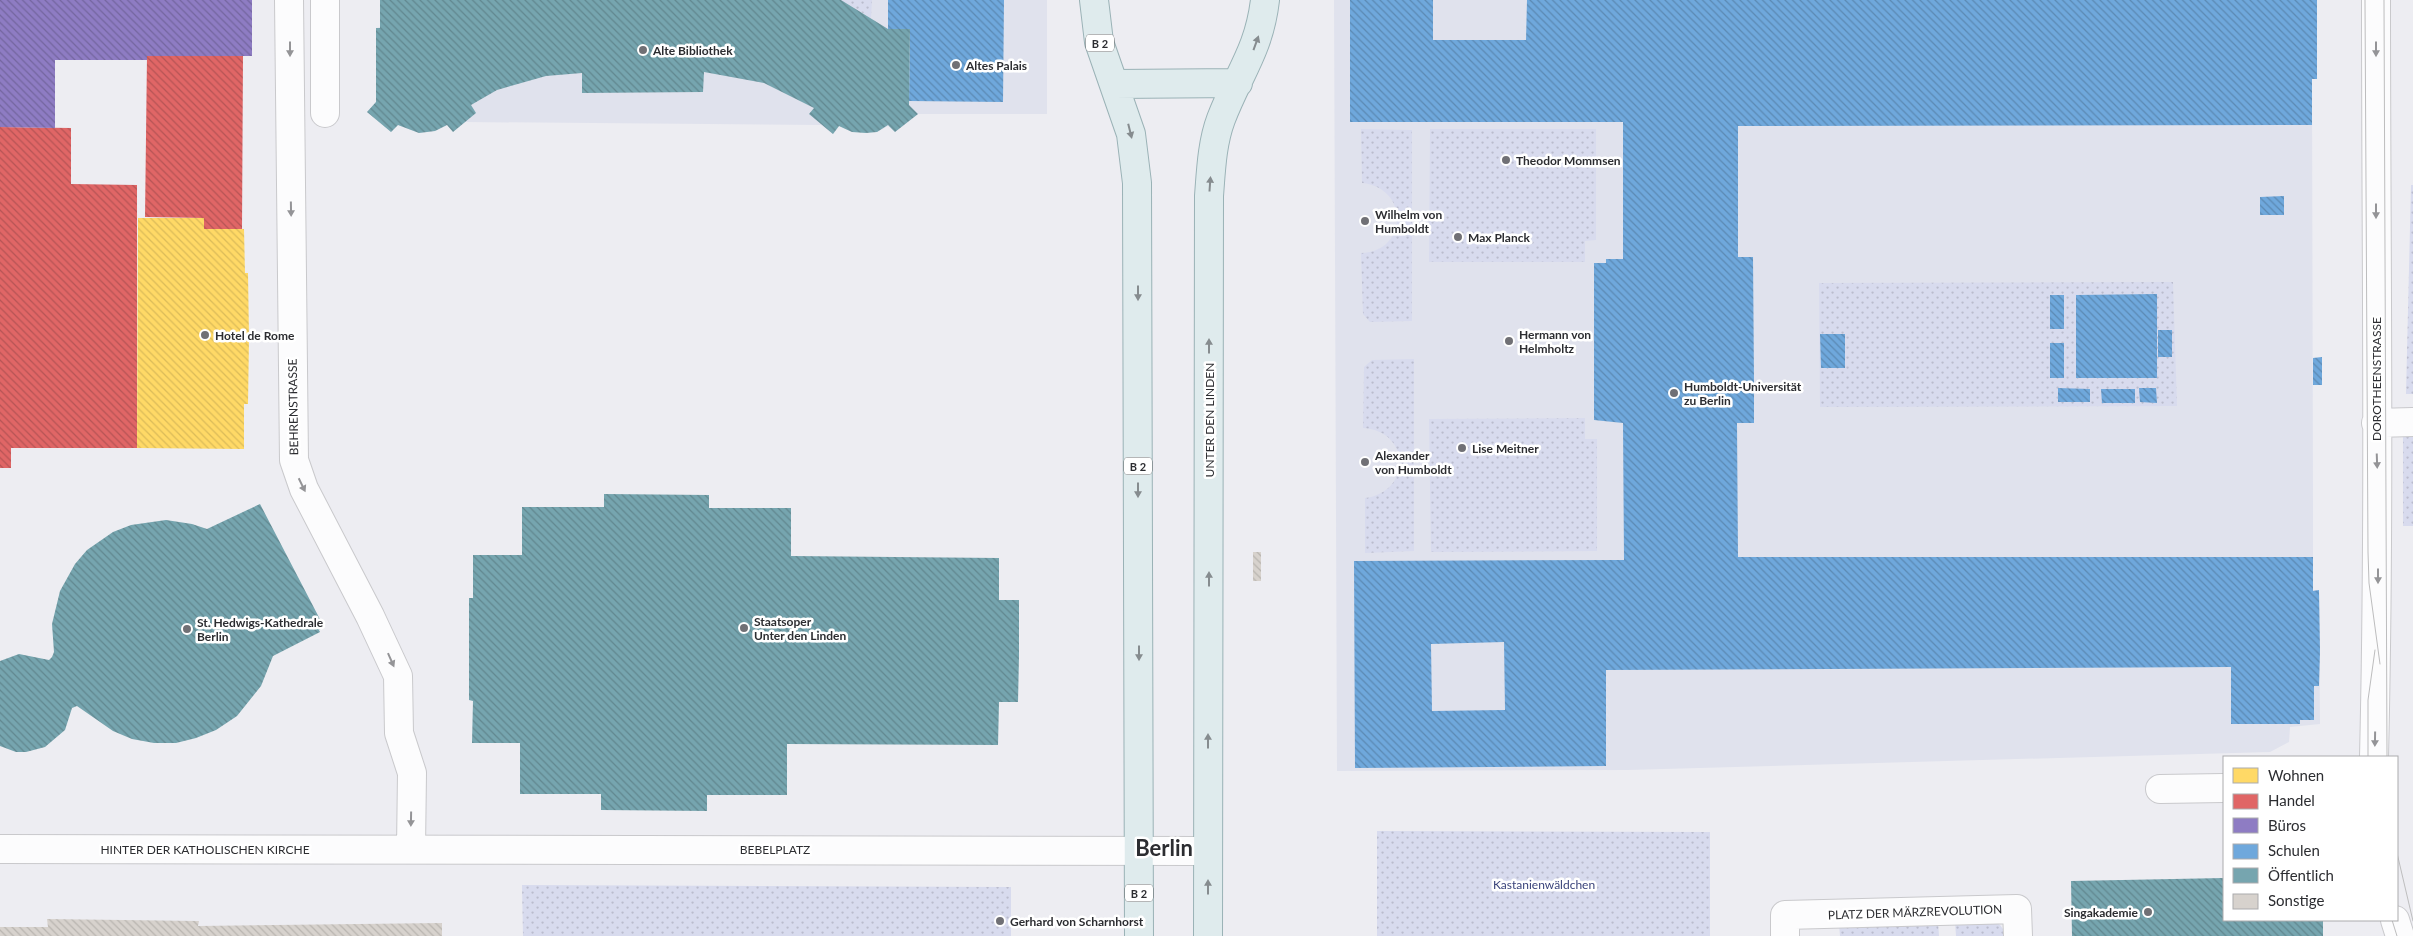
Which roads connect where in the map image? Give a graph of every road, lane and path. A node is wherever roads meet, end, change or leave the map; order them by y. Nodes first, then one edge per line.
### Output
1 (289, 0) edge
2 (325, 0) edge
3 (1094, 0) edge
4 (1265, 0) edge
5 (2376, 0) edge
6 (1238, 82) junction
7 (1115, 84) junction
8 (325, 113) dead end
9 (2413, 422) edge
10 (2376, 423) junction
11 (2374, 756) edge
12 (2223, 788) edge
13 (2160, 789) dead end
14 (411, 848) junction
15 (0, 849) edge
16 (1139, 850) junction
17 (1208, 851) junction
18 (2395, 921) edge
19 (1785, 926) edge
20 (1138, 936) edge
21 (1208, 936) edge
22 (2018, 936) edge
23 (2400, 936) edge

1 -> 14 street, BEHRENSTRASSE
2 - 8 street
3 - 7 main road, B 2
6 -> 4 main road, UNTER DEN LINDEN
5 -> 10 street, DOROTHEENSTRASSE
6 - 7 main road
17 -> 6 main road, UNTER DEN LINDEN
7 -> 16 main road, B 2
9 - 10 street
10 -> 11 street, DOROTHEENSTRASSE
12 - 13 street
14 - 15 street, HINTER DER KATHOLISCHEN KIRCHE
14 - 16 street, BEBELPLATZ
16 - 17 street
16 - 20 main road, B 2
21 -> 17 main road, UNTER DEN LINDEN
18 - 23 street
19 - 22 street, PLATZ DER MÄRZREVOLUTION

